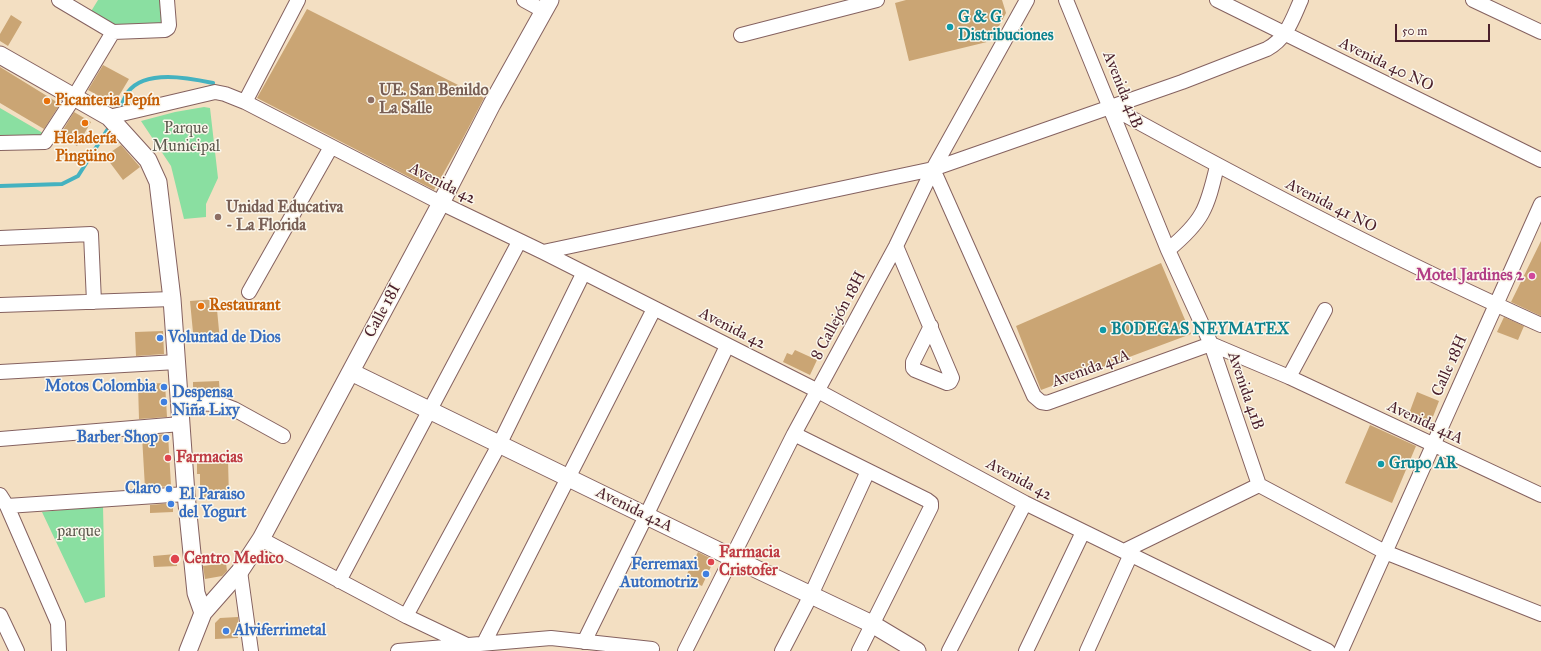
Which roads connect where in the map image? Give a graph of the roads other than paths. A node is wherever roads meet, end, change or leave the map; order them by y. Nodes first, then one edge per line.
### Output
1 (59, 0) edge
2 (167, 0) edge
3 (298, 0) edge
4 (524, 0) edge
5 (877, 0) edge
6 (1027, 0) edge
7 (1066, 0) edge
8 (1217, 0) edge
9 (1301, 0) edge
10 (1473, 0) edge
11 (547, 5) edge
12 (113, 32) junction
13 (1541, 32) edge
14 (1285, 34) junction
15 (741, 35) dead end
16 (0, 54) edge
17 (74, 97) junction
18 (245, 102) junction
19 (1111, 108) junction
20 (109, 116) junction
21 (0, 143) edge
22 (331, 146) junction
23 (1541, 160) edge
24 (1217, 166) junction
25 (933, 169) junction
26 (441, 203) junction
27 (1541, 204) edge
28 (0, 238) edge
29 (519, 242) junction
30 (896, 246) junction
31 (1168, 250) junction
32 (543, 252) junction
33 (583, 274) junction
34 (249, 292) dead end
35 (172, 299) junction
36 (94, 302) junction
37 (1496, 304) junction
38 (0, 305) edge
39 (654, 309) junction
40 (1325, 310) dead end
41 (1541, 324) edge
42 (931, 326) dead end
43 (1211, 344) junction
44 (727, 346) junction
45 (176, 362) junction
46 (0, 372) edge
47 (351, 372) junction
48 (1289, 377) junction
49 (818, 391) junction
50 (180, 403) junction
51 (429, 410) junction
52 (181, 424) junction
53 (794, 434) junction
54 (283, 436) dead end
55 (0, 439) edge
56 (499, 445) junction
57 (1432, 446) junction
58 (868, 471) junction
59 (567, 478) junction
60 (1259, 485) junction
61 (186, 494) junction
62 (1541, 495) edge
63 (3, 500) edge
64 (1025, 503) junction
65 (646, 516) junction
66 (1083, 532) junction
67 (261, 539) junction
68 (1385, 552) junction
69 (1128, 553) junction
70 (733, 558) junction
71 (240, 571) junction
72 (339, 581) junction
73 (811, 596) junction
74 (203, 613) junction
75 (1541, 614) edge
76 (0, 615) edge
77 (406, 616) junction
78 (872, 624) junction
79 (584, 642) junction
80 (484, 643) junction
81 (467, 648) edge
82 (652, 649) dead end
83 (17, 651) edge
84 (59, 651) edge
85 (188, 651) edge
86 (251, 651) edge
87 (398, 651) edge
88 (685, 651) edge
89 (782, 651) edge
90 (859, 651) edge
91 (917, 651) edge
92 (949, 651) edge
93 (1026, 651) edge
94 (1086, 651) edge
95 (1328, 651) edge
96 (1340, 651) edge

1 - 12 street
2 - 12 street
3 - 18 street
4 - 11 street
5 - 15 street
6 - 25 street, 8 Callejón 18H
7 - 19 street, Avenida 41B
8 - 14 street, Avenida 40 NO
9 - 14 street
10 - 13 street
11 - 26 street, Calle 18I
12 - 17 street
14 - 19 street
14 - 23 street, Avenida 40 NO
16 - 17 street
17 - 20 street
17 - 21 street
18 - 20 street, Avenida 42
18 - 22 street, Avenida 42
19 - 24 street, Avenida 41 NO
19 - 25 street
19 - 31 street, Avenida 41B
20 - 35 street
22 - 26 street, Avenida 42
22 - 34 street
24 - 31 street
24 - 37 street, Avenida 41 NO
25 - 30 street, 8 Callejón 18H
25 - 32 street
25 - 43 street, Avenida 41A
26 - 29 street, Avenida 42
26 - 47 street, Calle 18I
27 - 37 street, Calle 18H
28 - 36 street
29 - 32 street, Avenida 42
29 - 51 street
30 - 42 street
30 - 49 street, 8 Callejón 18H
31 - 43 street, Avenida 41B
32 - 33 street, Avenida 42
33 - 39 street, Avenida 42
33 - 56 street
35 - 36 street
35 - 45 street
36 - 38 street
37 - 41 street, Avenida 41 NO
37 - 57 street, Calle 18H
39 - 44 street, Avenida 42
39 - 59 street
40 - 48 street
43 - 48 street, Avenida 41A
43 - 60 street, Avenida 41B
44 - 49 street, Avenida 42
44 - 65 street
45 - 46 street
45 - 50 street
47 - 51 street, Avenida 42A
47 - 67 street, Calle 18I
48 - 57 street, Avenida 41A
49 - 53 street, 8 Callejón 18H
49 - 64 street, Avenida 42
50 - 52 street
50 - 54 street
51 - 56 street, Avenida 42A
51 - 72 street
52 - 55 street
52 - 61 street
53 - 58 street
53 - 70 street, 8 Callejón 18H
56 - 59 street, Avenida 42A
56 - 77 street
57 - 62 street, Avenida 41A
57 - 68 street, Calle 18H
58 - 73 street
58 - 78 street
59 - 65 street, Avenida 42A
59 - 80 street
60 - 68 street
60 - 69 street
61 - 63 street
61 - 74 street
63 - 84 street
64 - 66 street, Avenida 42
64 - 92 street
65 - 70 street, Avenida 42A
65 - 79 street
66 - 69 street, Avenida 42
66 - 93 street
67 - 71 street, Calle 18I
67 - 72 street
68 - 75 street
68 - 96 street, Calle 18H
69 - 94 street
69 - 95 street, Avenida 42
70 - 73 street, Avenida 42A
70 - 88 street, 8 Callejón 18H
71 - 74 street, Calle 18I
71 - 86 street
72 - 77 street
73 - 78 street, Avenida 42A
73 - 89 street
74 - 85 street, Calle 18I
76 - 83 street
77 - 81 street
78 - 90 street
78 - 91 street, Avenida 42A
79 - 80 street
79 - 82 street
80 - 81 street
81 - 87 street

